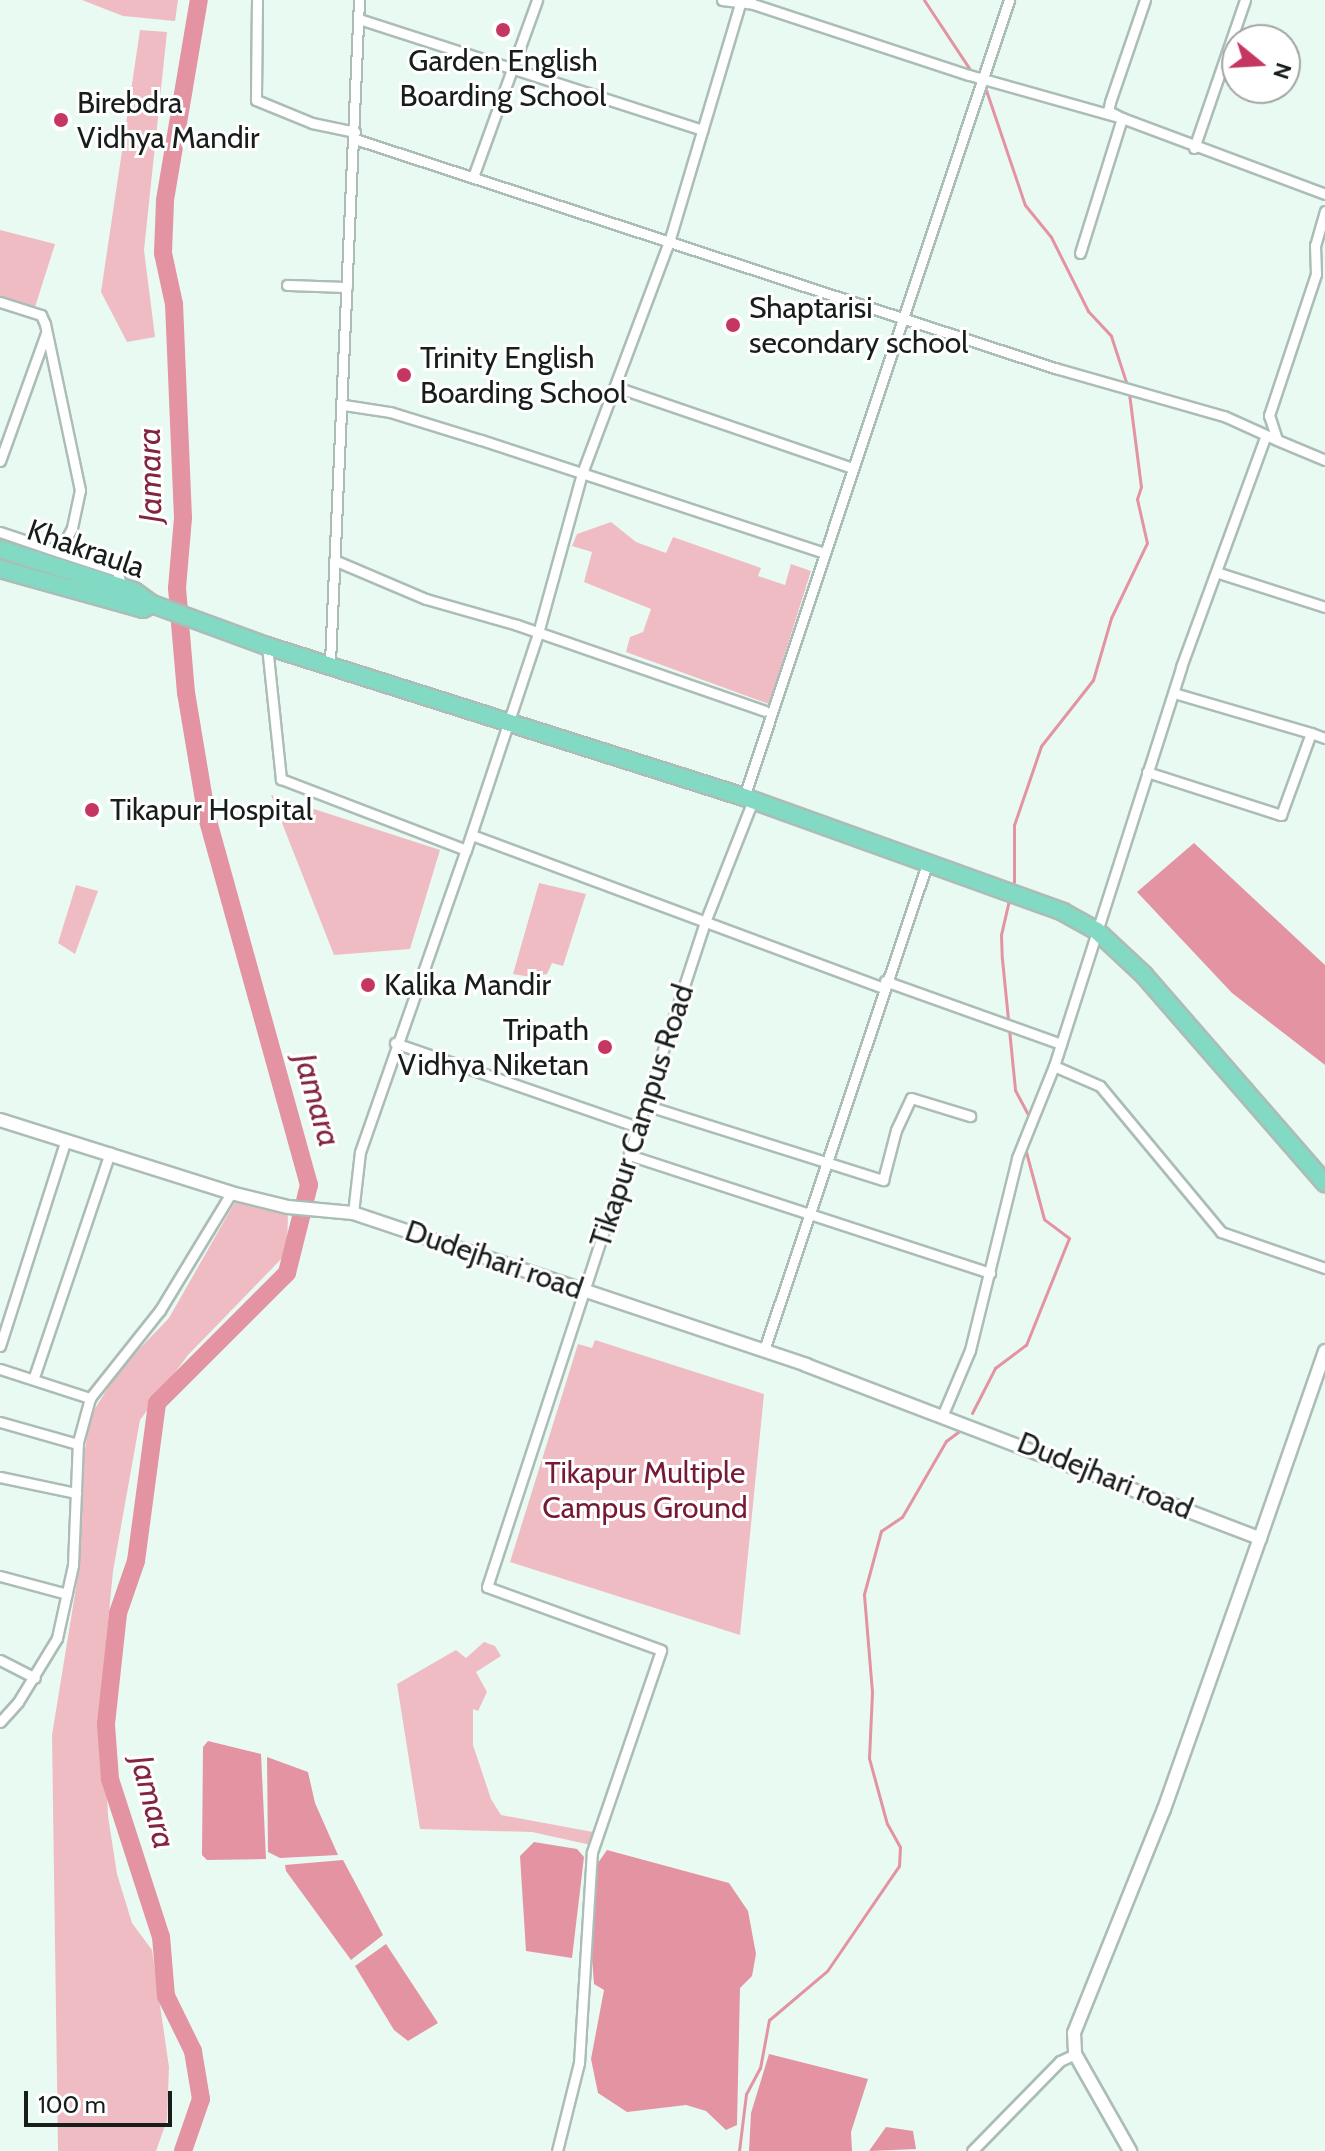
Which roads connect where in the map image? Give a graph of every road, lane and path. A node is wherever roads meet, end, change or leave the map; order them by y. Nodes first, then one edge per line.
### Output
1 (257, 0) edge
2 (359, 0) edge
3 (537, 0) edge
4 (722, 0) edge
5 (1009, 0) edge
6 (1145, 0) edge
7 (1245, 0) edge
8 (740, 3) edge
9 (359, 19) junction
10 (511, 67) junction
11 (982, 78) junction
12 (1122, 118) junction
13 (702, 130) junction
14 (355, 135) junction
15 (1194, 148) junction
16 (473, 177) junction
17 (1325, 194) edge
18 (1325, 211) edge
19 (669, 242) junction
20 (1080, 253) dead end
21 (1325, 265) edge
22 (1316, 274) junction
23 (287, 285) dead end
24 (347, 287) junction
25 (0, 302) edge
26 (902, 315) junction
27 (46, 333) junction
28 (616, 387) junction
29 (344, 405) junction
30 (1265, 437) junction
31 (1277, 440) junction
32 (1325, 460) edge
33 (0, 461) edge
34 (852, 468) junction
35 (582, 473) junction
36 (0, 532) edge
37 (0, 549) edge
38 (59, 552) junction
39 (825, 553) junction
40 (334, 560) junction
41 (0, 569) edge
42 (1219, 573) junction
43 (122, 587) junction
44 (155, 606) junction
45 (1325, 607) edge
46 (538, 633) junction
47 (267, 646) junction
48 (330, 662) junction
49 (1174, 693) junction
50 (765, 711) dead end
51 (509, 723) junction
52 (1311, 733) junction
53 (1325, 738) edge
54 (1147, 772) junction
55 (748, 799) junction
56 (472, 835) junction
57 (466, 850) junction
58 (928, 861) junction
59 (705, 922) junction
60 (1097, 931) junction
61 (883, 984) junction
62 (395, 1043) junction
63 (1061, 1044) junction
64 (1054, 1066) junction
65 (645, 1105) junction
66 (970, 1116) dead end
67 (0, 1120) edge
68 (638, 1127) junction
69 (66, 1139) junction
70 (110, 1152) junction
71 (629, 1155) junction
72 (825, 1161) junction
73 (1325, 1183) edge
74 (231, 1193) junction
75 (810, 1212) junction
76 (353, 1213) junction
77 (1325, 1268) edge
78 (990, 1273) junction
79 (586, 1291) junction
80 (0, 1346) edge
81 (764, 1350) junction
82 (1325, 1351) edge
83 (0, 1371) edge
84 (34, 1377) junction
85 (90, 1398) junction
86 (943, 1414) junction
87 (0, 1422) edge
88 (78, 1444) junction
89 (0, 1477) edge
90 (76, 1493) junction
91 (1260, 1538) junction
92 (0, 1576) edge
93 (67, 1594) junction
94 (0, 1660) edge
95 (35, 1678) junction
96 (0, 1722) edge
97 (1075, 2054) junction
98 (557, 2151) edge
99 (972, 2151) edge
100 (1130, 2151) edge

1 - 14 street
2 - 9 street
3 - 10 street
4 - 8 street
5 - 11 street, Tikapur Campus Road
6 - 12 street
7 - 15 street
8 - 11 street
8 - 13 street
9 - 10 street
9 - 14 street
10 - 13 street
10 - 16 street
11 - 12 street
11 - 26 street, Tikapur Campus Road
12 - 15 street
12 - 20 street
13 - 19 street
14 - 16 street
14 - 24 street
15 - 17 street
16 - 19 street
18 - 22 street
19 - 26 street
19 - 28 street
21 - 22 street
22 - 31 street
23 - 24 street
24 - 29 street
25 - 27 street
26 - 30 street
26 - 34 street, Tikapur Campus Road
27 - 33 street
27 - 38 street
28 - 34 street
28 - 35 street
29 - 35 street
29 - 40 street
30 - 31 street
30 - 42 street
31 - 32 street
34 - 39 street, Tikapur Campus Road
35 - 39 street
35 - 46 street
36 - 38 street
37 - 43 main road, Khakraula
38 - 43 street
39 - 55 street, Tikapur Campus Road
40 - 46 street
40 - 48 street
41 - 44 main road, Khakraula
42 - 45 street
42 - 49 street
43 - 44 main road, Khakraula
44 - 47 main road
46 - 50 street
46 - 51 street
47 - 48 main road
47 - 57 street
48 - 51 main road
49 - 52 street
49 - 54 street
51 - 55 main road
51 - 56 street
52 - 53 street
52 - 54 street
54 - 60 street
55 - 58 main road
55 - 59 street, Tikapur Campus Road
56 - 57 street
56 - 59 street
57 - 62 street
58 - 60 main road
58 - 61 street
59 - 61 street
59 - 65 street, Tikapur Campus Road
60 - 63 street
60 - 73 main road
61 - 63 street
61 - 72 street
62 - 68 street
62 - 76 street
63 - 64 street
64 - 77 street
64 - 78 street
65 - 68 street, Tikapur Campus Road
65 - 72 street
66 - 72 street
67 - 69 street, Dudejhari road
68 - 71 street, Tikapur Campus Road
69 - 70 street, Dudejhari road
69 - 80 street
70 - 74 street, Dudejhari road
70 - 84 street
71 - 75 street
71 - 79 street, Tikapur Campus Road
72 - 75 street
74 - 76 street, Dudejhari road
74 - 85 street
75 - 78 street
75 - 81 street
76 - 79 street, Dudejhari road
78 - 86 street
79 - 81 street, Dudejhari road
79 - 98 street, Tikapur Campus Road
81 - 86 street, Dudejhari road
82 - 91 street
83 - 84 street
84 - 85 street
85 - 88 street
86 - 91 street, Dudejhari road
87 - 88 street
88 - 90 street
89 - 90 street
90 - 93 street
91 - 97 street
92 - 93 street
93 - 95 street
94 - 95 street
95 - 96 street
97 - 99 street
97 - 100 street

